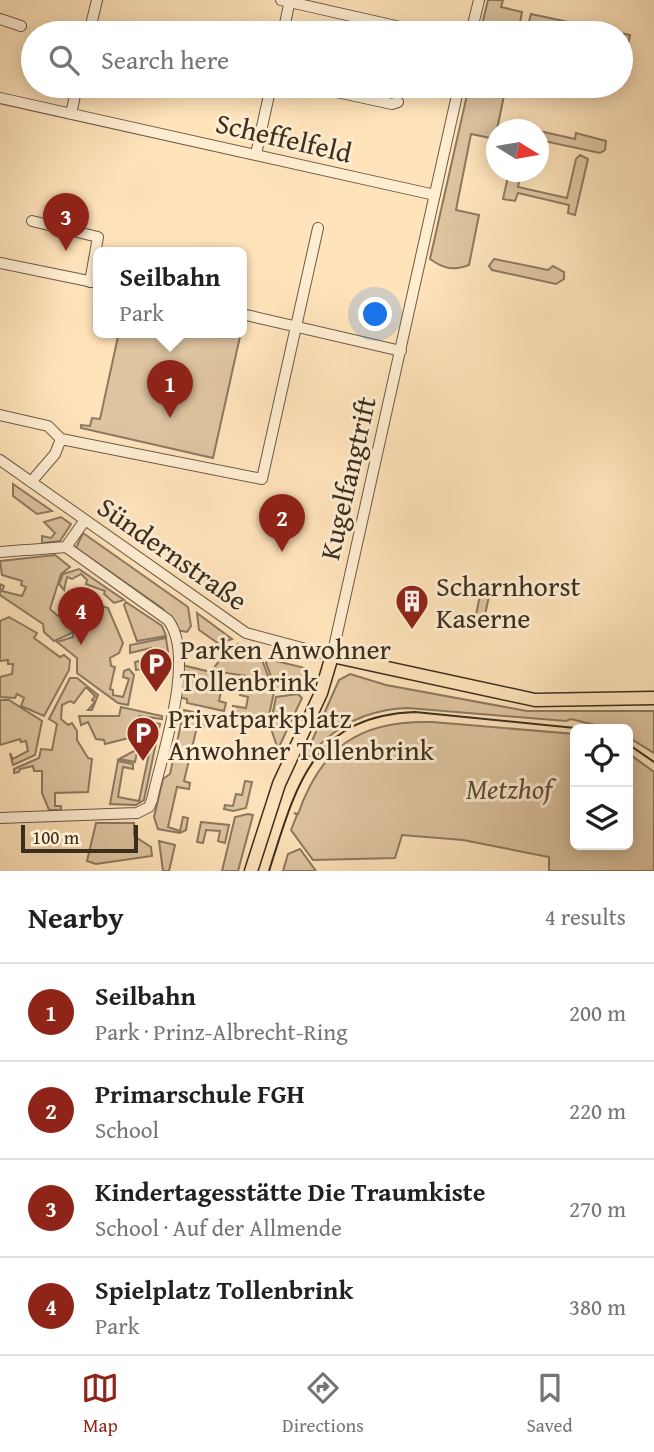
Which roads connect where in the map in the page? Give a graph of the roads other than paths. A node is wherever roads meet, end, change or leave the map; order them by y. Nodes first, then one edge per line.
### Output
1 (97, 0) edge
2 (479, 0) edge
3 (287, 1) edge
4 (0, 19) edge
5 (92, 21) edge
6 (284, 21) edge
7 (374, 21) edge
8 (474, 21) edge
9 (20, 26) dead end
10 (0, 98) edge
11 (75, 98) edge
12 (268, 98) edge
13 (364, 98) edge
14 (456, 98) edge
15 (398, 102) dead end
16 (71, 114) junction
17 (256, 154) junction
18 (435, 195) junction
19 (32, 221) dead end
20 (318, 228) dead end
21 (97, 247) edge
22 (0, 263) edge
23 (93, 283) edge
24 (247, 315) edge
25 (297, 327) junction
26 (401, 351) junction
27 (0, 415) edge
28 (61, 439) junction
29 (0, 460) edge
30 (31, 481) junction
31 (85, 520) junction
32 (66, 547) junction
33 (0, 552) edge
34 (332, 656) junction
35 (654, 698) edge
36 (0, 818) edge
37 (251, 871) edge

1 - 5 street
2 - 8 street
3 - 6 street
3 - 7 street
4 - 9 street
10 - 16 street, Scheffelfeld
11 - 16 street
12 - 17 street
13 - 15 street
14 - 18 street, Kugelfangtrift
16 - 17 street, Scheffelfeld
17 - 18 street, Scheffelfeld
18 - 26 street, Kugelfangtrift
19 - 21 street
20 - 25 street
22 - 23 street
24 - 25 street
25 - 26 street
25 - 28 street
26 - 34 street, Kugelfangtrift
27 - 28 street
28 - 30 street
29 - 30 street, Sündernstraße
30 - 31 street, Sündernstraße
31 - 32 street
31 - 34 street, Sündernstraße
32 - 33 street
32 - 36 street
34 - 35 main road
34 - 37 main road, Kugelfangtrift

